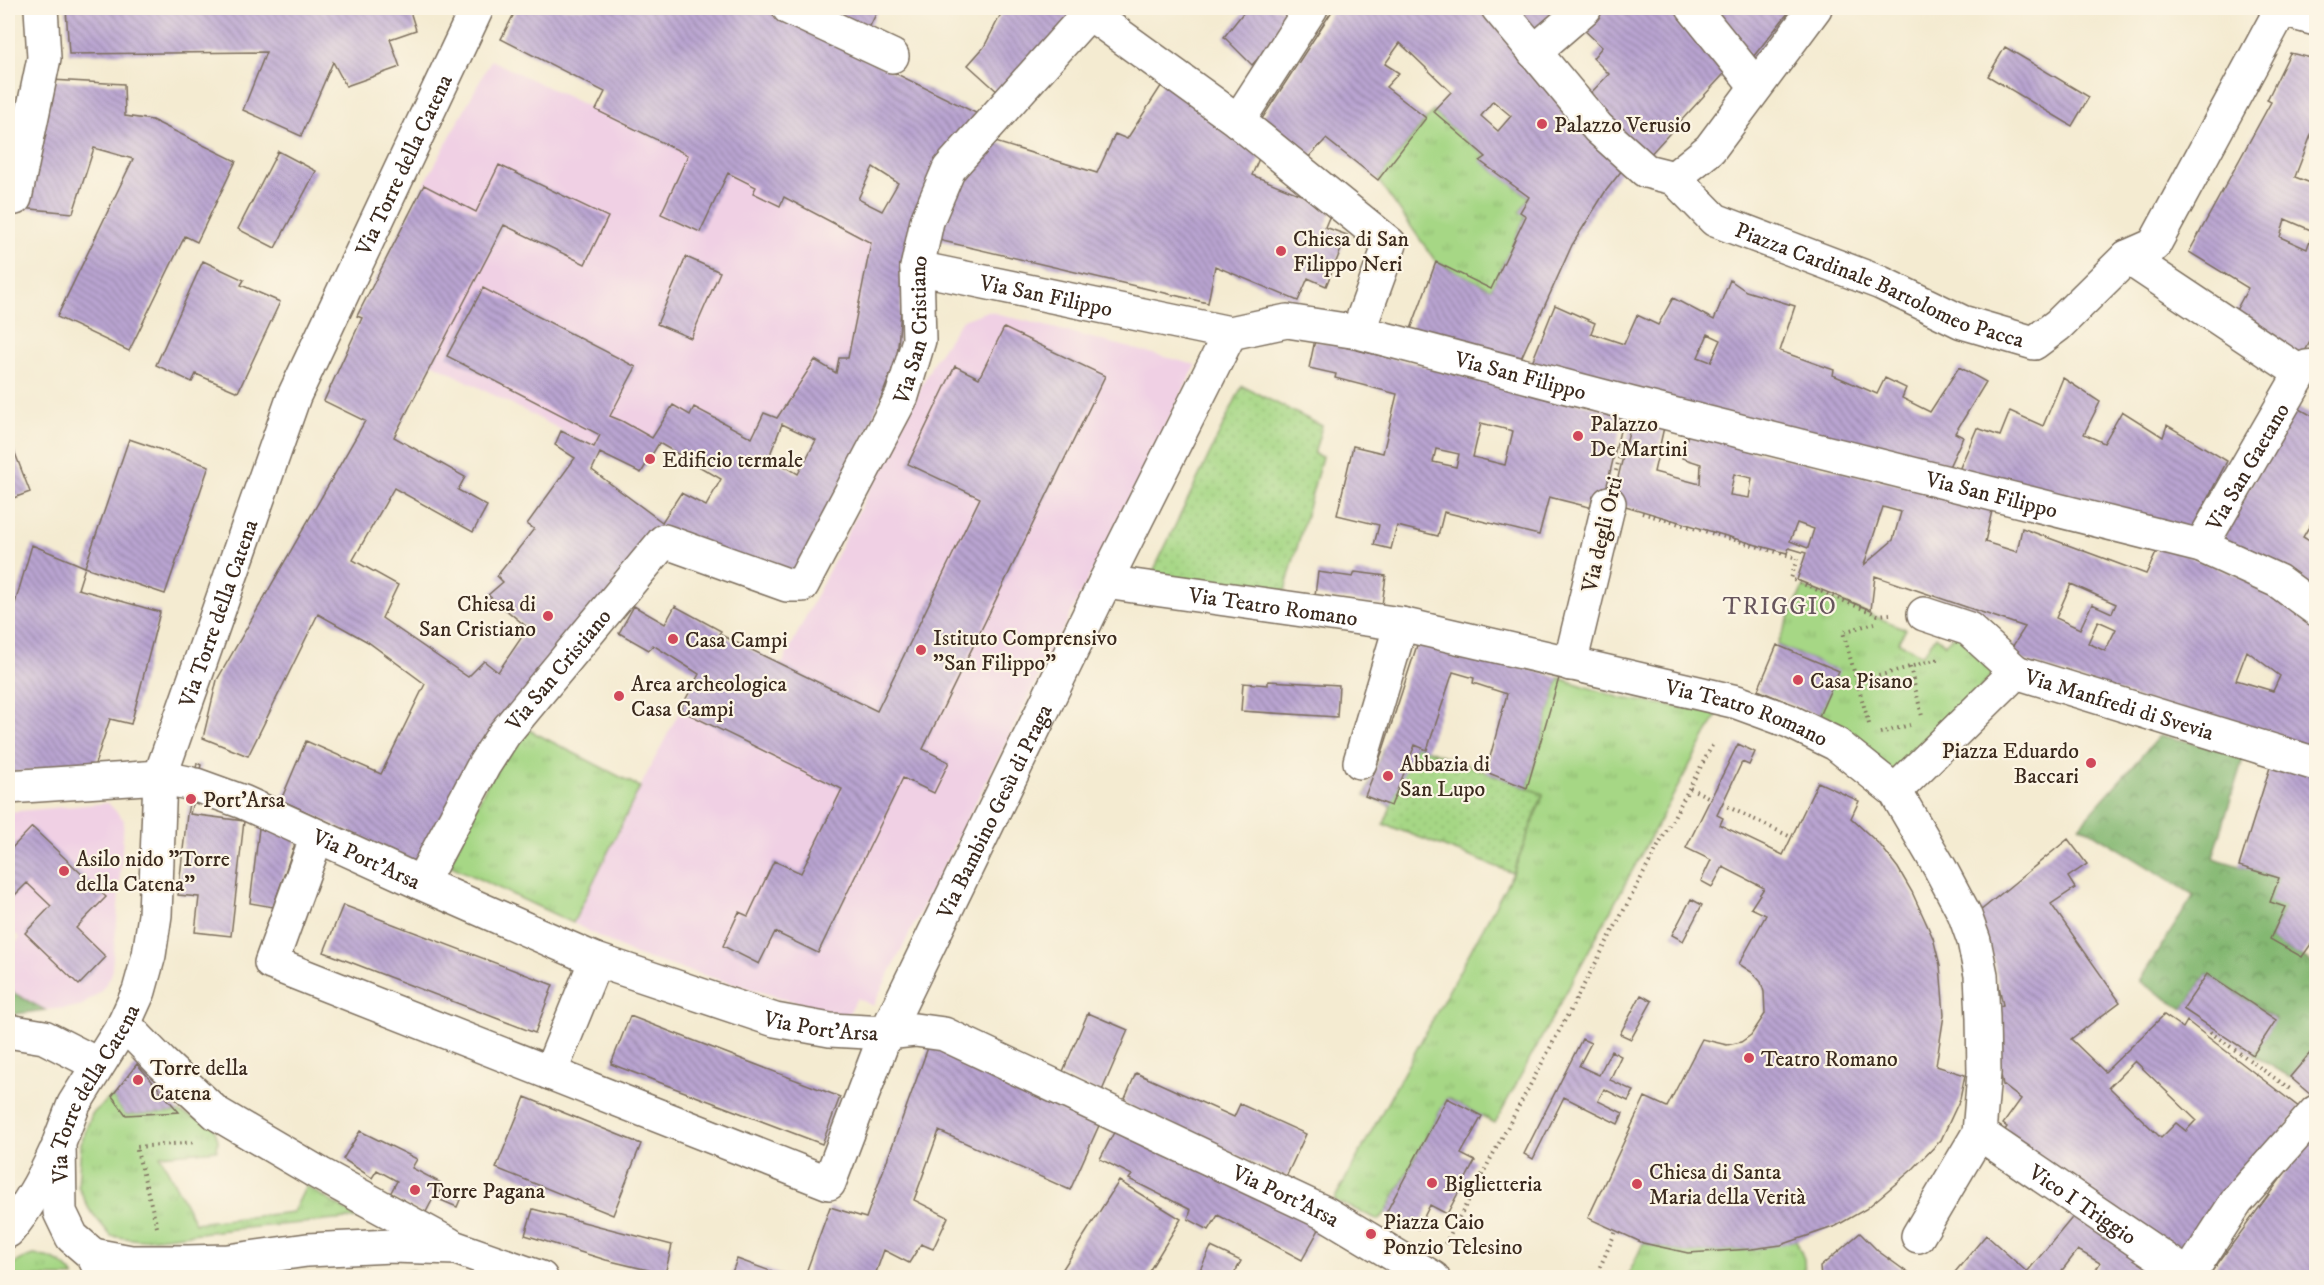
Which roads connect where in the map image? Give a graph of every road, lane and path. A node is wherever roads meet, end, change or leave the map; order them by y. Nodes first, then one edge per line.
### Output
1 (41, 8) edge
2 (477, 8) edge
3 (789, 8) edge
4 (1311, 8) edge
5 (1498, 8) edge
6 (1585, 8) edge
7 (1693, 8) edge
8 (1815, 8) edge
9 (2279, 8) edge
10 (2316, 19) edge
11 (1534, 52) junction
12 (892, 56) dead end
13 (1756, 86) junction
14 (1238, 121) junction
15 (1674, 178) junction
16 (15, 198) dead end
17 (2127, 257) junction
18 (917, 268) junction
19 (1358, 332) junction
20 (1230, 333) junction
21 (2309, 370) edge
22 (1632, 404) junction
23 (1609, 503) junction
24 (2201, 546) junction
25 (1105, 582) junction
26 (2316, 609) edge
27 (1924, 614) joint
28 (1875, 623) dead end
29 (1401, 624) junction
30 (1950, 656) dead end
31 (1570, 664) junction
32 (1910, 667) junction
33 (2016, 672) junction
34 (1857, 682) junction
35 (1923, 721) dead end
36 (1913, 724) dead end
37 (1870, 725) dead end
38 (1873, 735) dead end
39 (1714, 742) dead end
40 (1360, 762) dead end
41 (2316, 764) edge
42 (159, 777) junction
43 (8, 787) edge
44 (1690, 788) junction
45 (1895, 791) junction
46 (1712, 799) dead end
47 (1722, 804) dead end
48 (317, 836) junction
49 (1791, 837) dead end
50 (422, 883) junction
51 (596, 960) junction
52 (124, 1024) junction
53 (8, 1031) edge
54 (2210, 1032) dead end
55 (886, 1034) junction
56 (98, 1064) junction
57 (550, 1073) junction
58 (2307, 1103) edge
59 (231, 1122) junction
60 (1979, 1133) junction
61 (59, 1143) junction
62 (8, 1231) edge
63 (1616, 1231) dead end
64 (159, 1233) dead end
65 (8, 1235) edge
66 (1917, 1236) dead end
67 (456, 1248) junction
68 (89, 1256) edge
69 (228, 1261) junction
70 (1431, 1276) edge
71 (2188, 1276) edge
72 (188, 1278) edge
73 (541, 1278) edge
74 (1595, 1278) edge

1 - 16 street
2 - 42 street, Via Torre della Catena
3 - 12 street
4 - 14 street
5 - 11 street
6 - 11 street
7 - 13 street
8 - 13 street
9 - 10 street
9 - 17 street, Piazza Cardinale Bartolomeo Pacca
11 - 15 street
13 - 15 street
14 - 18 street, Via San Cristiano
14 - 19 street, Via San Cristiano
15 - 17 street, Piazza Cardinale Bartolomeo Pacca
17 - 21 street
18 - 20 street, Via San Filippo
18 - 50 street, Via San Cristiano
19 - 20 street, Via San Filippo
19 - 22 street, Via San Filippo
20 - 25 street, Via Bambino Gesù di Praga
21 - 24 street, Via San Gaetano
22 - 23 path, Via degli Orti
22 - 24 street, Via San Filippo
23 - 27 path
23 - 31 street, Via degli Orti
24 - 26 street, Via San Filippo
25 - 29 street, Via Teatro Romano
25 - 55 street, Via Bambino Gesù di Praga
27 - 33 street
28 - 34 path
29 - 31 street, Via Teatro Romano
29 - 40 street
30 - 32 path
31 - 45 street, Via Teatro Romano
32 - 34 path
32 - 35 path
33 - 41 street, Via Manfredi di Svevia
33 - 45 street, Via Manfredi di Svevia
34 - 37 path
36 - 38 path
39 - 44 path
42 - 43 street, Via Port'Arsa
42 - 48 street, Via Port'Arsa
42 - 52 street, Via Torre della Catena
44 - 46 path
44 - 70 path
45 - 60 street, Via Teatro Romano
47 - 49 path
48 - 50 street, Via Port'Arsa
48 - 57 street
50 - 51 street, Via Port'Arsa
51 - 55 street, Via Port'Arsa
51 - 57 street
52 - 56 street, Via Torre della Catena
52 - 59 street
53 - 56 street
54 - 58 path
55 - 57 street, Via Bambino Gesù di Praga
55 - 70 street, Via Port'Arsa
56 - 61 street, Via Torre della Catena
58 - 71 street
59 - 64 path
59 - 67 street
60 - 66 street, Via Teatro Romano
60 - 71 street, Vico I Triggio
61 - 62 street
61 - 68 street, Via Torre della Catena
63 - 74 path
65 - 68 street
67 - 69 street
67 - 73 street
68 - 69 street
69 - 72 street

